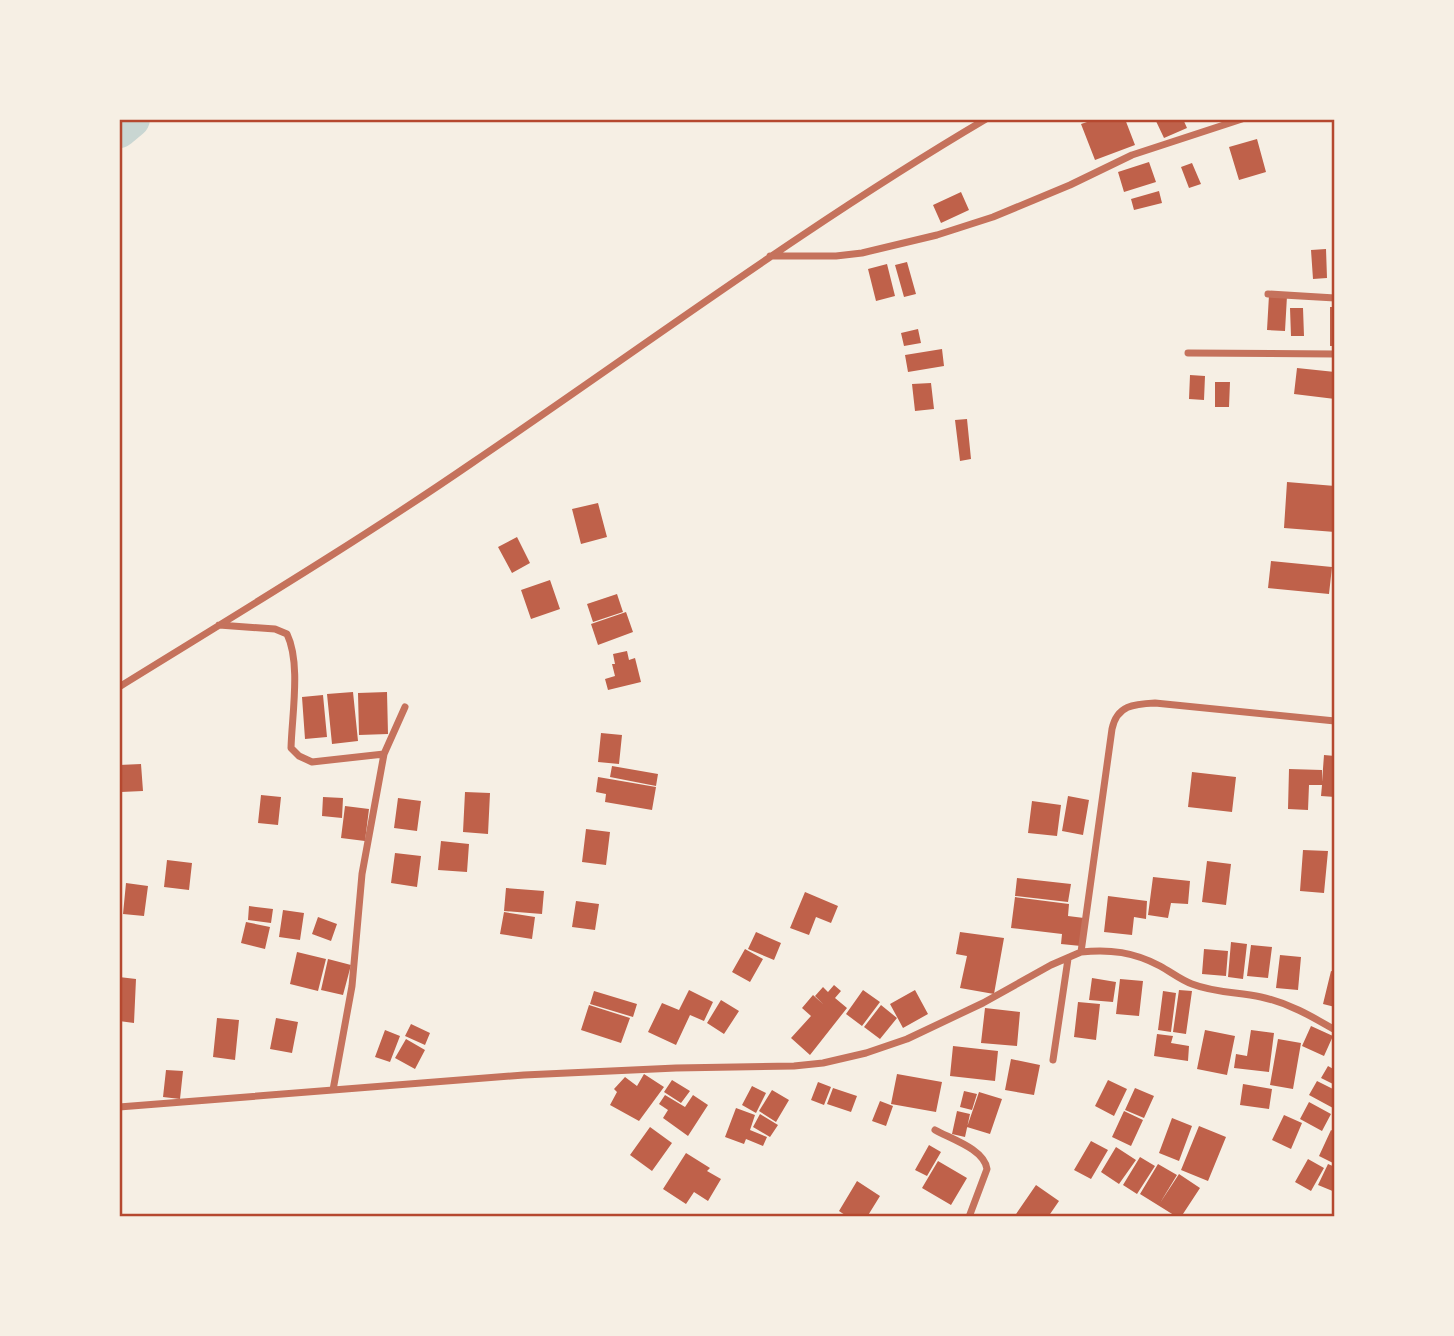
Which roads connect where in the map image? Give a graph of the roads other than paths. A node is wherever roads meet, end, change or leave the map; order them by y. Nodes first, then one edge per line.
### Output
1 (986, 119) edge
2 (1242, 119) edge
3 (770, 256) junction
4 (1268, 294) dead end
5 (1335, 298) edge
6 (1188, 353) dead end
7 (1335, 355) edge
8 (218, 625) junction
9 (119, 687) edge
10 (405, 706) dead end
11 (1335, 721) edge
12 (384, 754) junction
13 (1082, 952) junction
14 (1068, 959) junction
15 (1335, 1030) edge
16 (1053, 1060) dead end
17 (333, 1090) junction
18 (119, 1107) edge
19 (934, 1130) dead end
20 (969, 1217) edge

1 - 3 street
2 - 3 street
3 - 8 street
4 - 5 street
6 - 7 street
8 - 9 street
8 - 12 street
10 - 12 street
11 - 13 street
12 - 17 street
13 - 14 street
13 - 15 street
14 - 16 street
14 - 17 street
17 - 18 street
19 - 20 street

